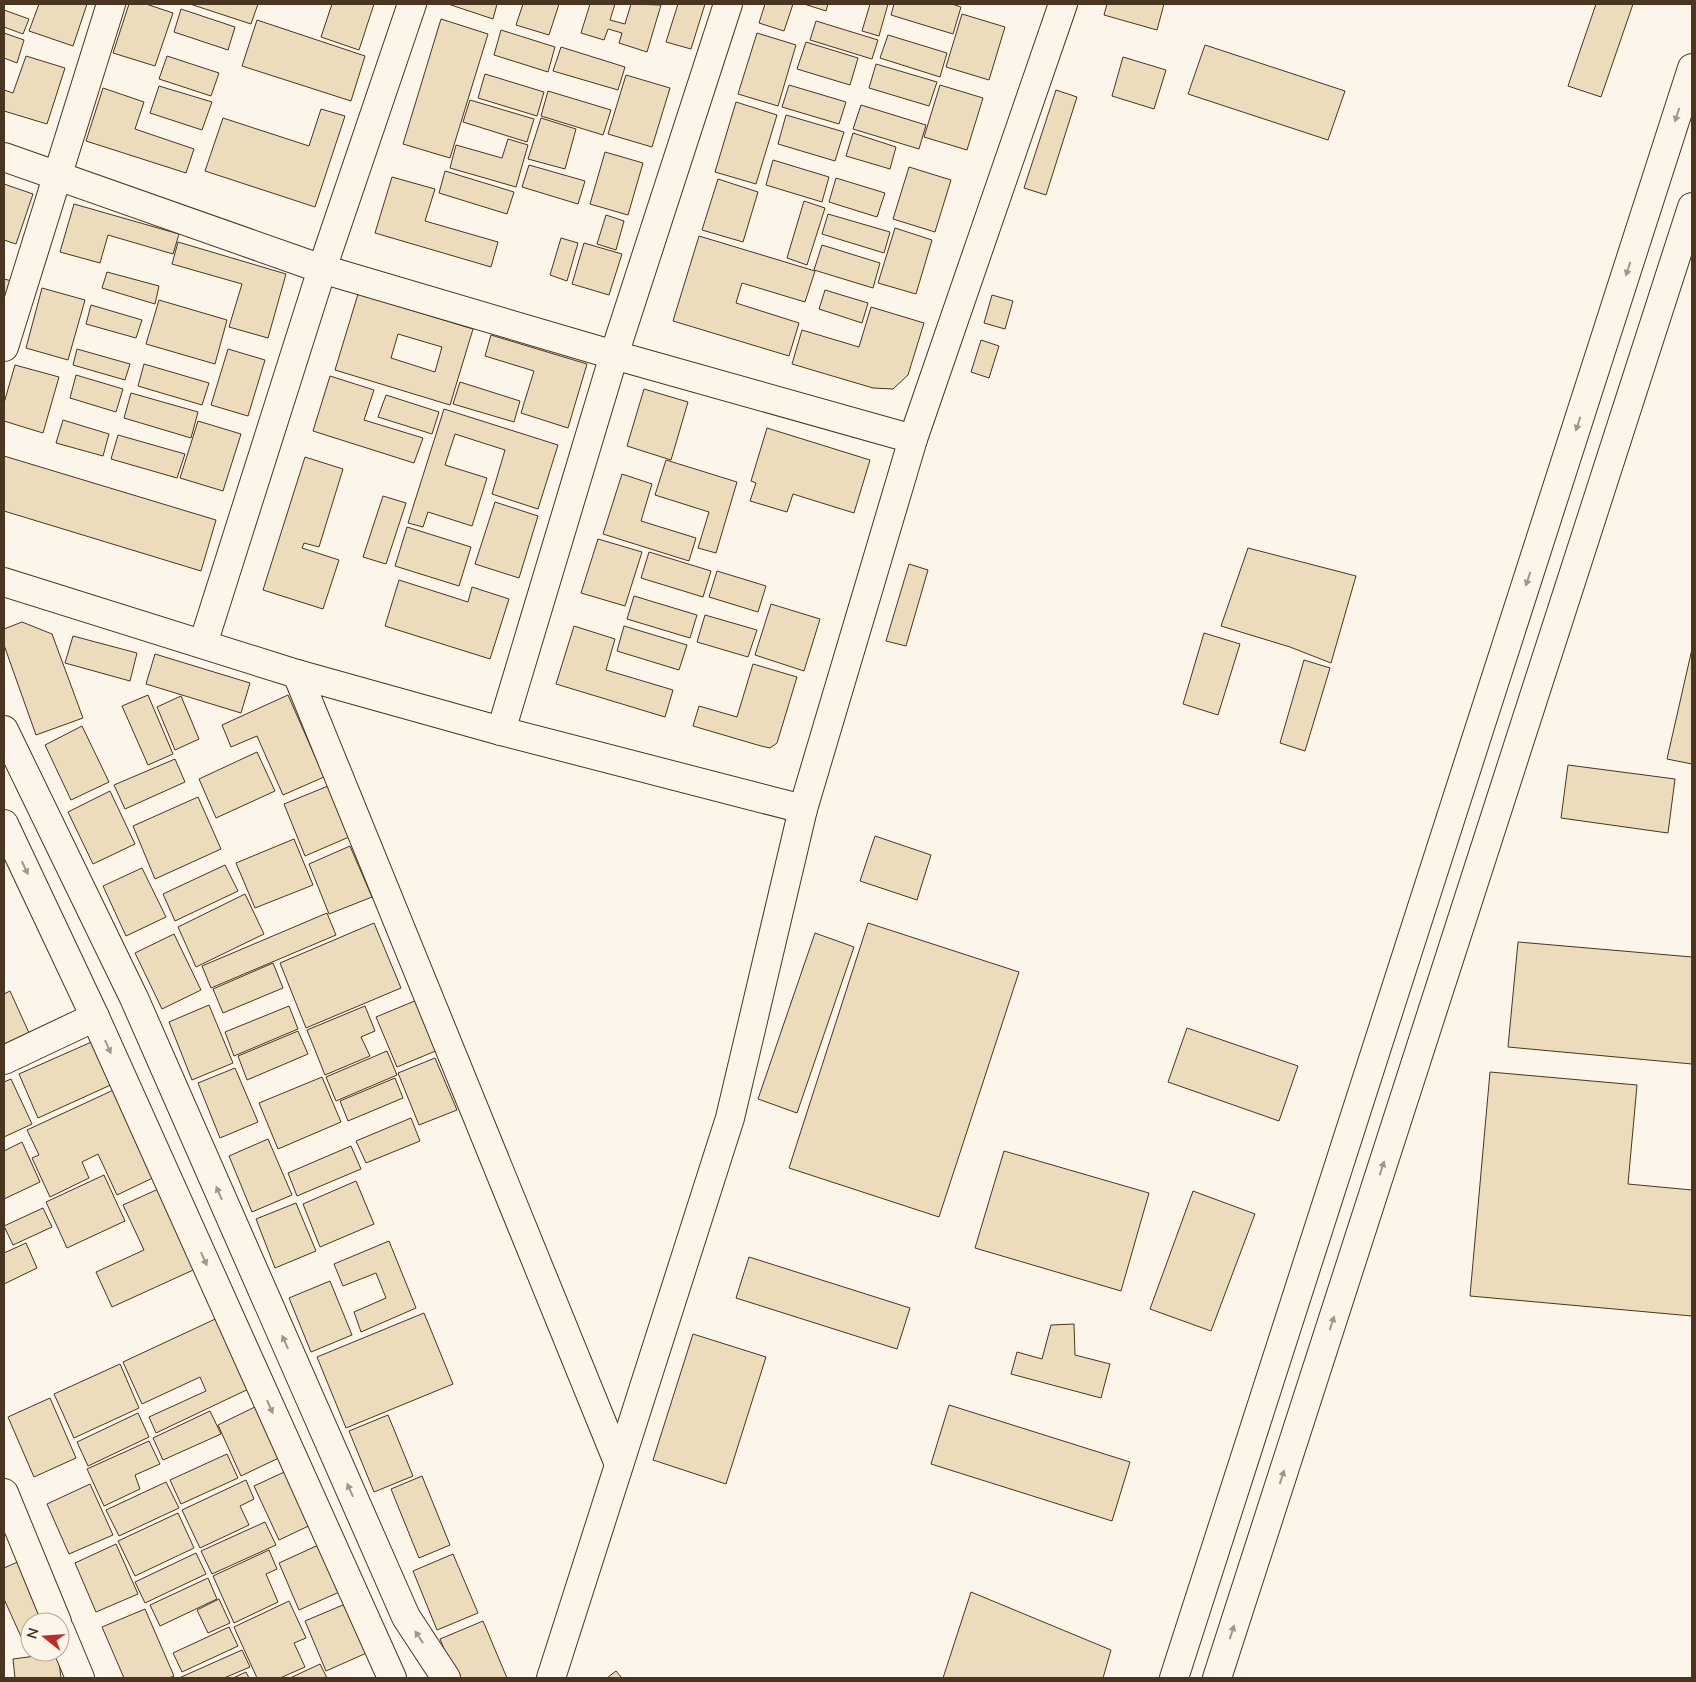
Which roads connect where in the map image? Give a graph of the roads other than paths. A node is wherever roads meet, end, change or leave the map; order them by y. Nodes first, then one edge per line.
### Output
1 (111, 4) edge
2 (412, 4) edge
3 (728, 4) edge
4 (1063, 4) edge
5 (1692, 68) edge
6 (4, 157) edge
7 (56, 175) junction
8 (1692, 207) edge
9 (322, 269) junction
10 (4, 347) edge
11 (614, 354) junction
12 (913, 439) junction
13 (4, 582) edge
14 (203, 644) junction
15 (297, 674) junction
16 (4, 730) edge
17 (501, 731) junction
18 (803, 809) junction
19 (4, 824) edge
20 (95, 1017) junction
21 (4, 1060) edge
22 (618, 1462) junction
23 (4, 1493) edge
24 (53, 1612) edge
25 (70, 1654) edge
26 (80, 1678) edge
27 (392, 1678) edge
28 (446, 1678) edge
29 (551, 1678) edge
30 (1174, 1678) edge
31 (1217, 1678) edge

1 - 7 street
2 - 9 street
3 - 11 street
4 - 12 street
5 -> 30 street
6 - 7 street
7 - 9 street
7 - 10 street
31 -> 8 street
9 - 11 street
9 - 14 street
11 - 12 street
11 - 17 street
12 - 18 street
13 - 14 street
14 - 15 street
15 - 17 street
15 - 22 street
28 -> 16 street
17 - 18 street
18 - 22 street
19 -> 20 street
20 - 21 street
20 -> 27 street
22 - 29 street
23 - 24 street
25 - 26 street

